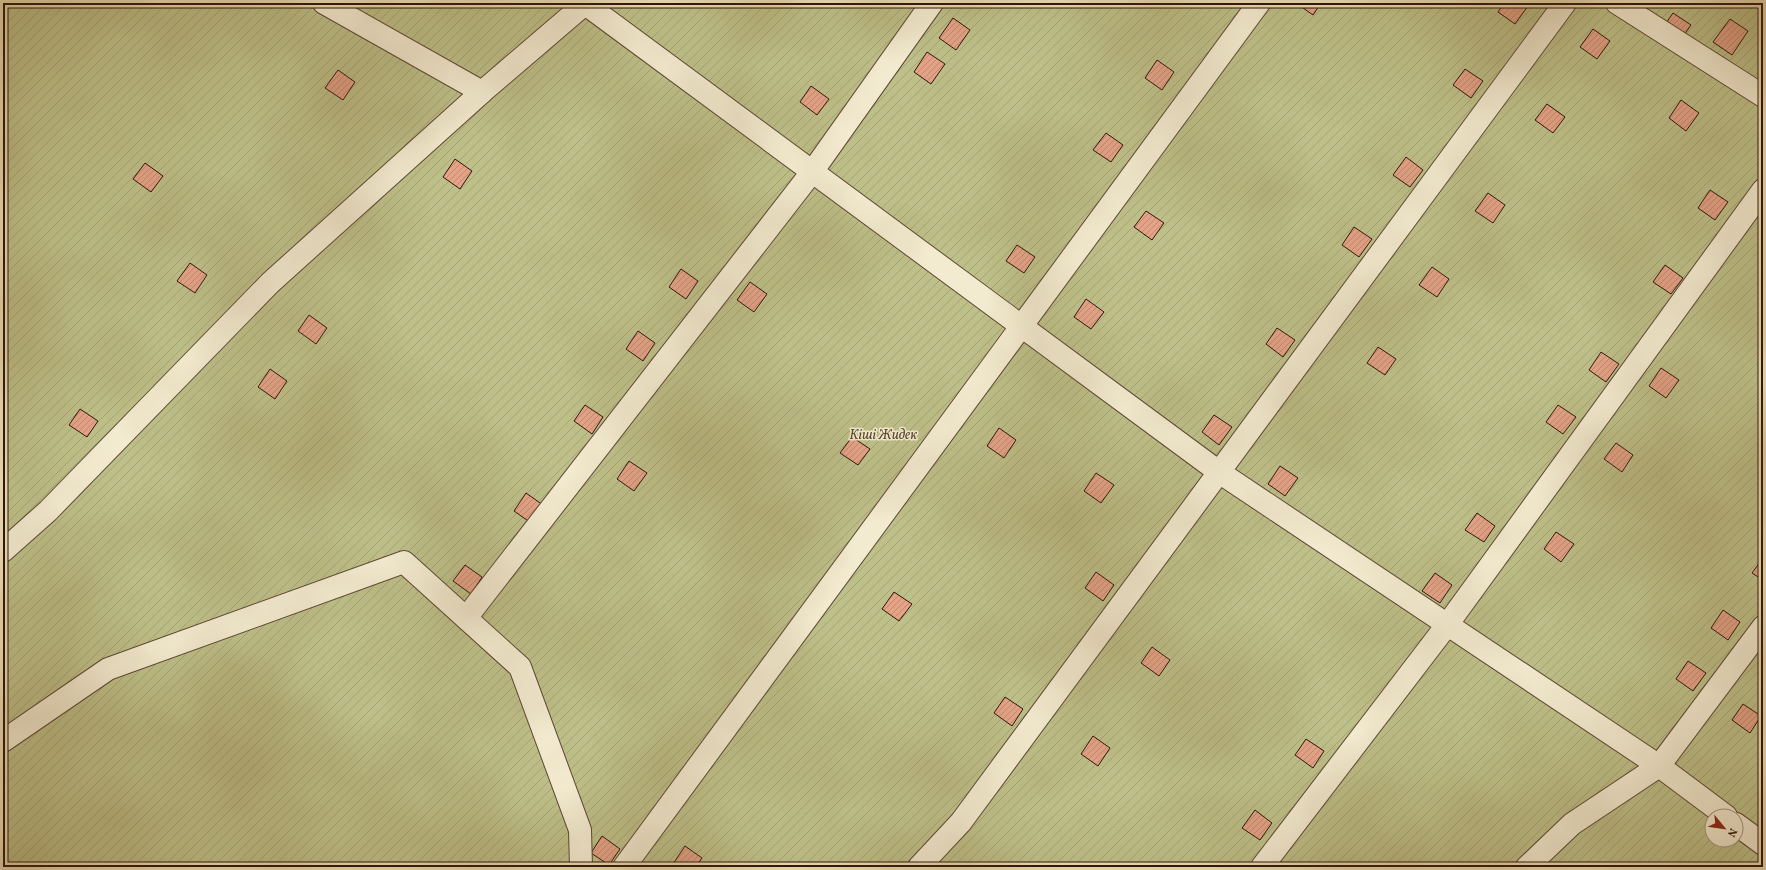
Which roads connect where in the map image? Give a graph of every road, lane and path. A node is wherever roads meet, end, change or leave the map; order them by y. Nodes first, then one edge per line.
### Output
1 (324, 3) edge
2 (585, 3) edge
3 (932, 3) edge
4 (1259, 3) edge
5 (1565, 3) edge
6 (1617, 3) edge
7 (482, 92) junction
8 (1763, 96) edge
9 (812, 172) junction
10 (1763, 190) edge
11 (1022, 326) junction
12 (1219, 472) junction
13 (3, 551) edge
14 (466, 618) junction
15 (1447, 625) junction
16 (1763, 627) edge
17 (3, 741) edge
18 (1659, 766) junction
19 (1715, 808) edge
20 (1744, 830) edge
21 (1763, 844) edge
22 (581, 867) edge
23 (624, 867) edge
24 (919, 867) edge
25 (1262, 867) edge
26 (1527, 867) edge

1 - 7 street
2 - 7 street
2 - 9 street
3 - 9 street
4 - 11 street
5 - 12 street
6 - 8 street
7 - 13 street
9 - 11 street
9 - 14 street
10 - 15 street
11 - 12 street
11 - 23 street
12 - 15 street
12 - 24 street
14 - 17 street
14 - 22 street
15 - 18 street
15 - 25 street
16 - 18 street
18 - 19 street
18 - 26 street
20 - 21 street

